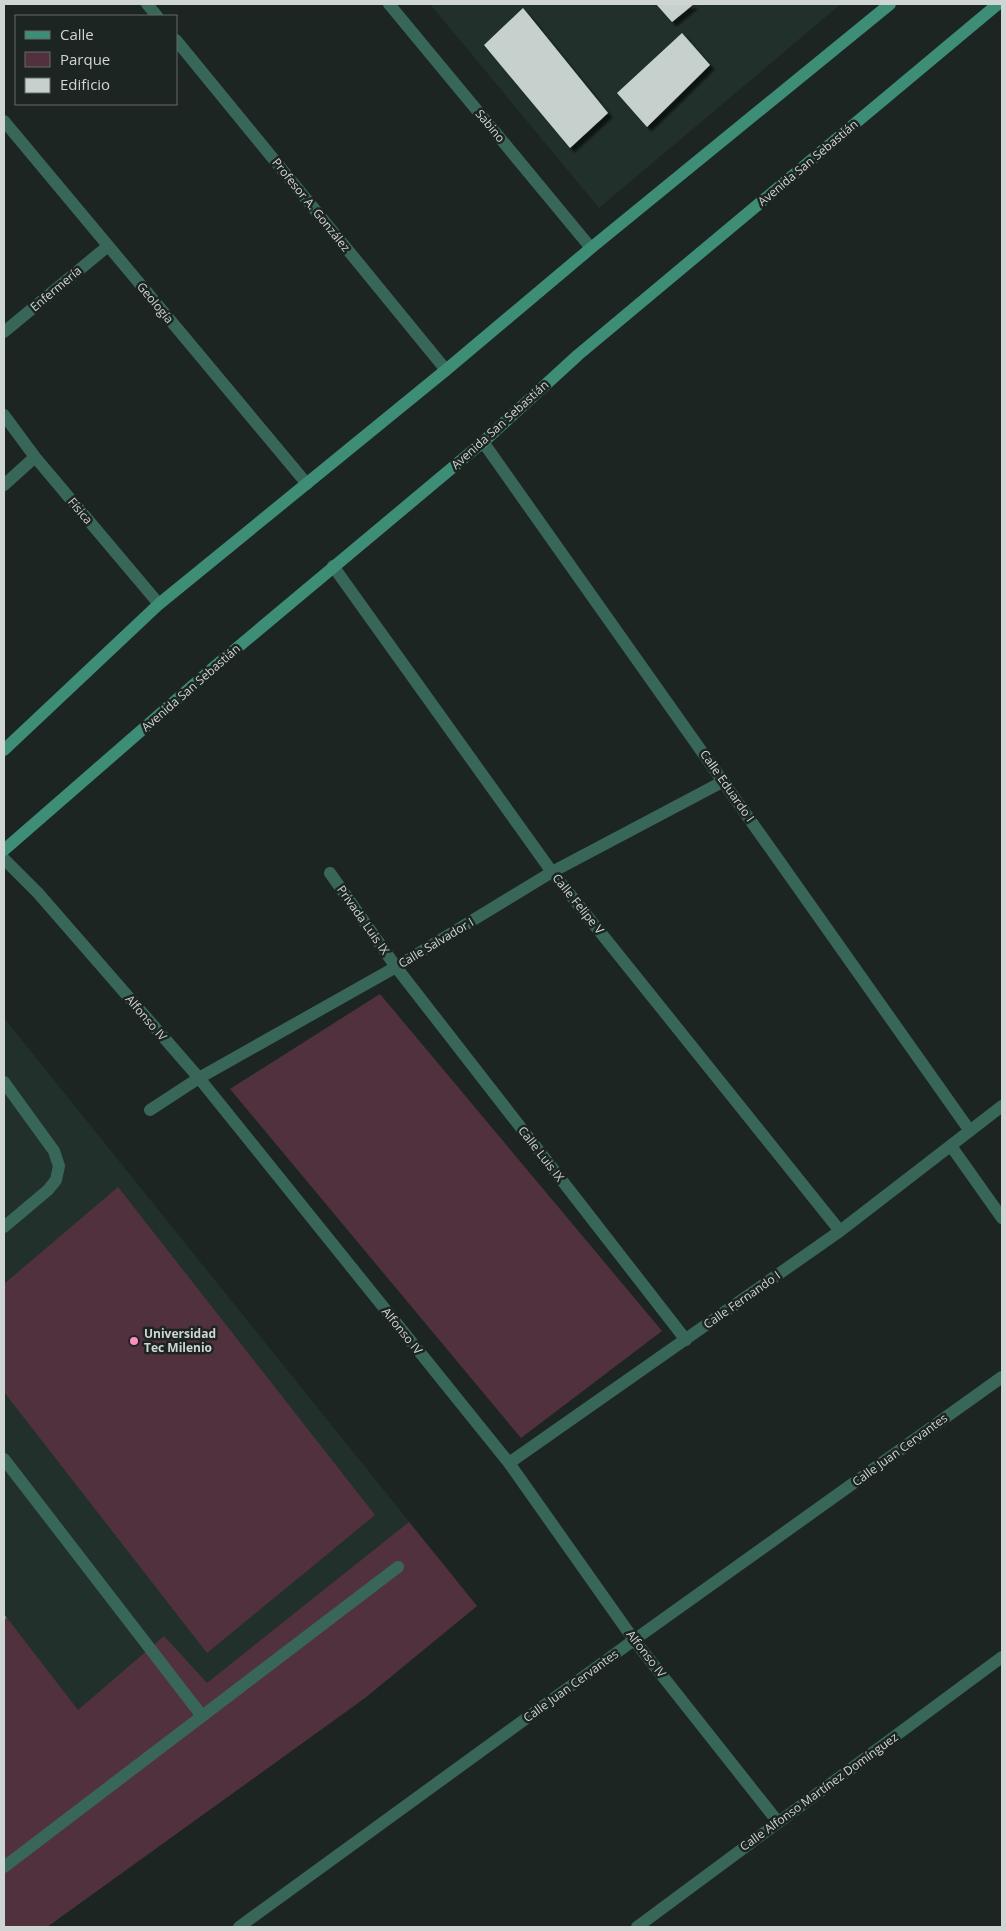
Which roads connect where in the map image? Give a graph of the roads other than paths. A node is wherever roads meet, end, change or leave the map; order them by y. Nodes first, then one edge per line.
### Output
1 (147, 4) edge
2 (389, 4) edge
3 (890, 4) edge
4 (998, 4) edge
5 (156, 15) edge
6 (178, 42) edge
7 (4, 121) edge
8 (108, 246) junction
9 (591, 248) junction
10 (4, 332) edge
11 (446, 370) junction
12 (4, 415) edge
13 (483, 442) junction
14 (35, 457) junction
15 (307, 484) junction
16 (4, 486) edge
17 (333, 566) junction
18 (159, 604) junction
19 (4, 750) edge
20 (724, 781) junction
21 (4, 850) edge
22 (4, 858) edge
23 (552, 872) junction
24 (330, 873) dead end
25 (396, 967) junction
26 (199, 1078) junction
27 (4, 1082) edge
28 (1002, 1106) edge
29 (150, 1110) dead end
30 (970, 1131) junction
31 (951, 1146) junction
32 (1002, 1218) edge
33 (4, 1226) edge
34 (840, 1230) junction
35 (686, 1340) junction
36 (1002, 1377) edge
37 (4, 1459) edge
38 (509, 1463) junction
39 (398, 1567) dead end
40 (634, 1640) junction
41 (1002, 1657) edge
42 (202, 1716) junction
43 (778, 1822) junction
44 (4, 1867) edge
45 (239, 1927) edge
46 (637, 1927) edge

1 - 5 street
2 - 9 street, Sabino
3 - 9 main road
4 - 13 main road, Avenida San Sebastián
6 - 11 street, Profesor A. González
7 - 8 street, Geología
8 - 10 street, Enfermería
8 - 15 street, Geología
9 - 11 main road
11 - 15 main road
12 - 14 street, Física
13 - 17 main road, Avenida San Sebastián
13 - 20 street, Calle Eduardo I
14 - 16 street
14 - 18 street, Física
15 - 18 main road
17 - 21 main road, Avenida San Sebastián
17 - 23 street, Calle Felipe V
18 - 19 main road
20 - 23 street, Calle Salvador I
20 - 30 street, Calle Eduardo I
22 - 26 street, Alfonso IV
23 - 25 street, Calle Salvador I
23 - 34 street, Calle Felipe V
24 - 25 street, Privada Luis IX
25 - 26 street, Calle Salvador I
25 - 35 street, Calle Luis IX
26 - 29 street, Calle Salvador I
26 - 38 street, Alfonso IV
27 - 33 street
28 - 30 street, Calle Fernando I
30 - 31 street, Calle Fernando I
31 - 32 street
31 - 34 street, Calle Fernando I
34 - 35 street, Calle Fernando I
35 - 38 street, Calle Fernando I
36 - 40 street, Calle Juan Cervantes
37 - 42 street
38 - 40 street, Alfonso IV
39 - 42 street
40 - 43 street, Alfonso IV
40 - 45 street, Calle Juan Cervantes
41 - 43 street, Calle Alfonso Martínez Domínguez
42 - 44 street
43 - 46 street, Calle Alfonso Martínez Domínguez

